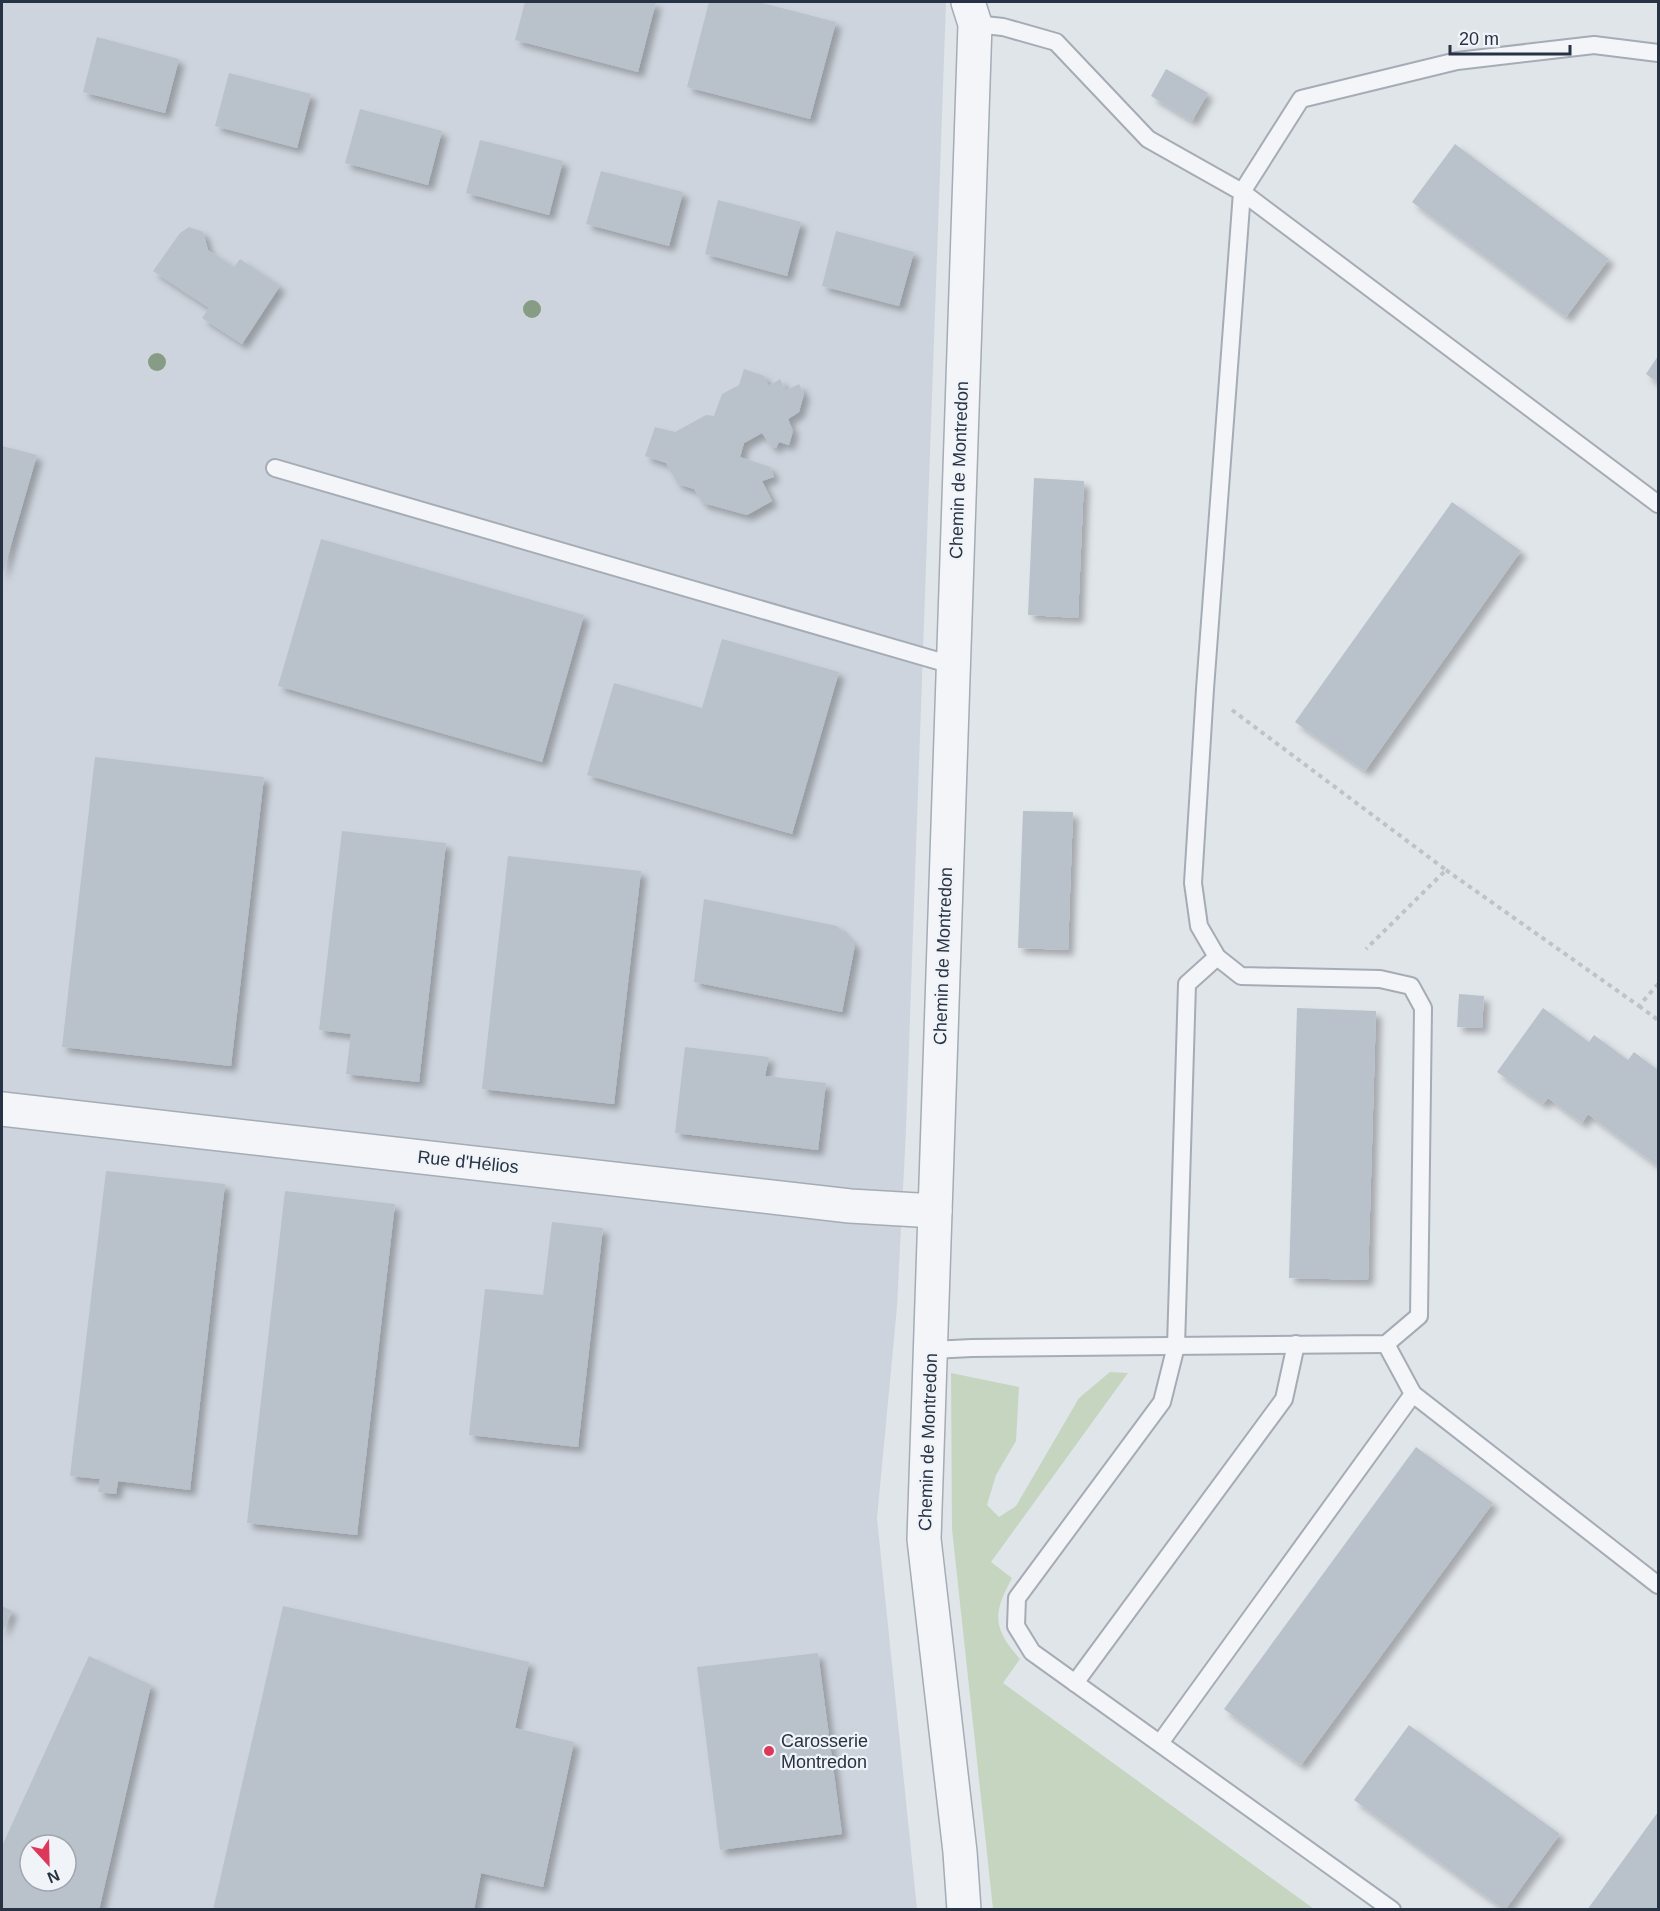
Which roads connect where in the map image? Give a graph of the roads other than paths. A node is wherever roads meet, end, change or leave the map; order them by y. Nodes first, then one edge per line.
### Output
1 (971, 13) edge
2 (1659, 53) edge
3 (1242, 192) junction
4 (275, 468) dead end
5 (1659, 504) edge
6 (952, 665) junction
7 (1217, 957) junction
8 (2, 1110) edge
9 (935, 1211) junction
10 (1296, 1344) junction
11 (1386, 1344) junction
12 (1176, 1346) junction
13 (931, 1350) junction
14 (1413, 1394) junction
15 (1659, 1585) edge
16 (1075, 1683) junction
17 (1160, 1743) junction
18 (964, 1910) edge
19 (1392, 1910) edge

1 - 3 lane
1 - 6 street, Chemin de Montredon
2 - 3 lane
3 - 5 lane
3 - 7 lane
4 - 6 lane
6 - 9 street, Chemin de Montredon
7 - 11 lane
7 - 12 lane
8 - 9 street, Rue d'Hélios
9 - 13 street, Chemin de Montredon
10 - 11 lane
10 - 12 lane
10 - 16 lane
11 - 14 lane
12 - 13 lane
12 - 16 lane
13 - 18 street, Chemin de Montredon
14 - 15 lane
14 - 17 lane
16 - 17 lane
17 - 19 lane

